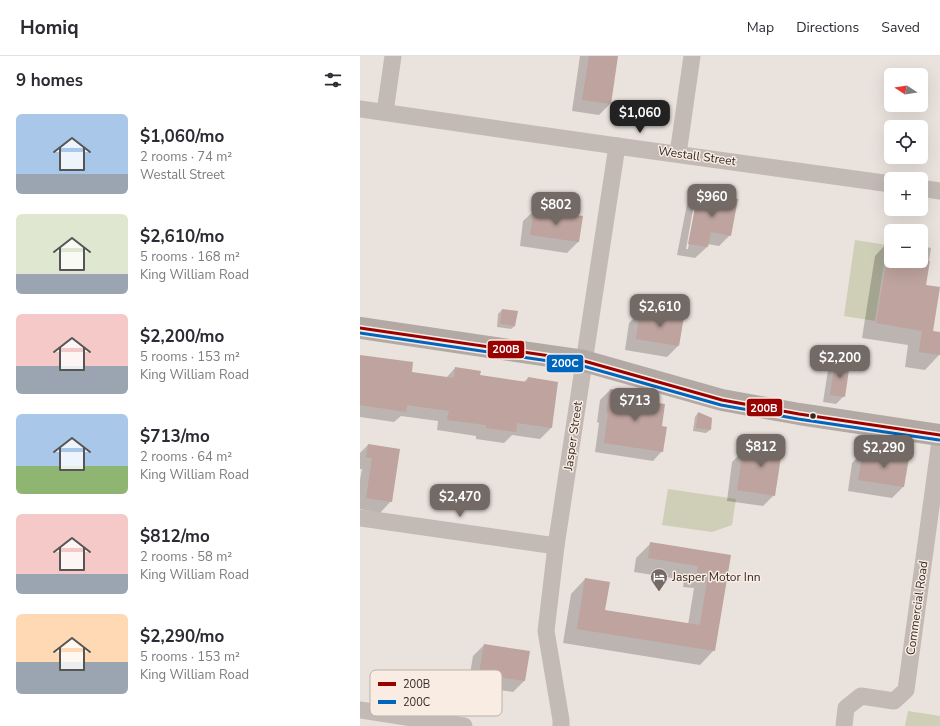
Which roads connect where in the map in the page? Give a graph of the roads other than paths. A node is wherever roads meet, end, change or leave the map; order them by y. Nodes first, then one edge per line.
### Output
1 (393, 56) edge
2 (692, 56) edge
3 (360, 109) edge
4 (385, 112) junction
5 (617, 146) junction
6 (678, 154) junction
7 (884, 183) edge
8 (928, 189) edge
9 (940, 191) edge
10 (360, 328) edge
11 (584, 361) junction
12 (940, 435) edge
13 (940, 441) edge
14 (360, 518) edge
15 (556, 546) junction
16 (360, 710) edge
17 (370, 712) edge
18 (399, 716) edge
19 (464, 726) edge
20 (561, 726) edge
21 (844, 726) edge

1 - 4 street
2 - 6 street
3 - 4 street, Westall Street
4 - 5 street, Westall Street
5 - 6 street, Westall Street
5 - 11 street, Jasper Street
6 - 7 street, Westall Street
8 - 9 street
10 - 11 main road
11 - 12 main road
11 - 15 street, Jasper Street
13 - 21 street, Commercial Road
14 - 15 street
15 - 20 street, Jasper Street
16 - 17 street
18 - 19 street

